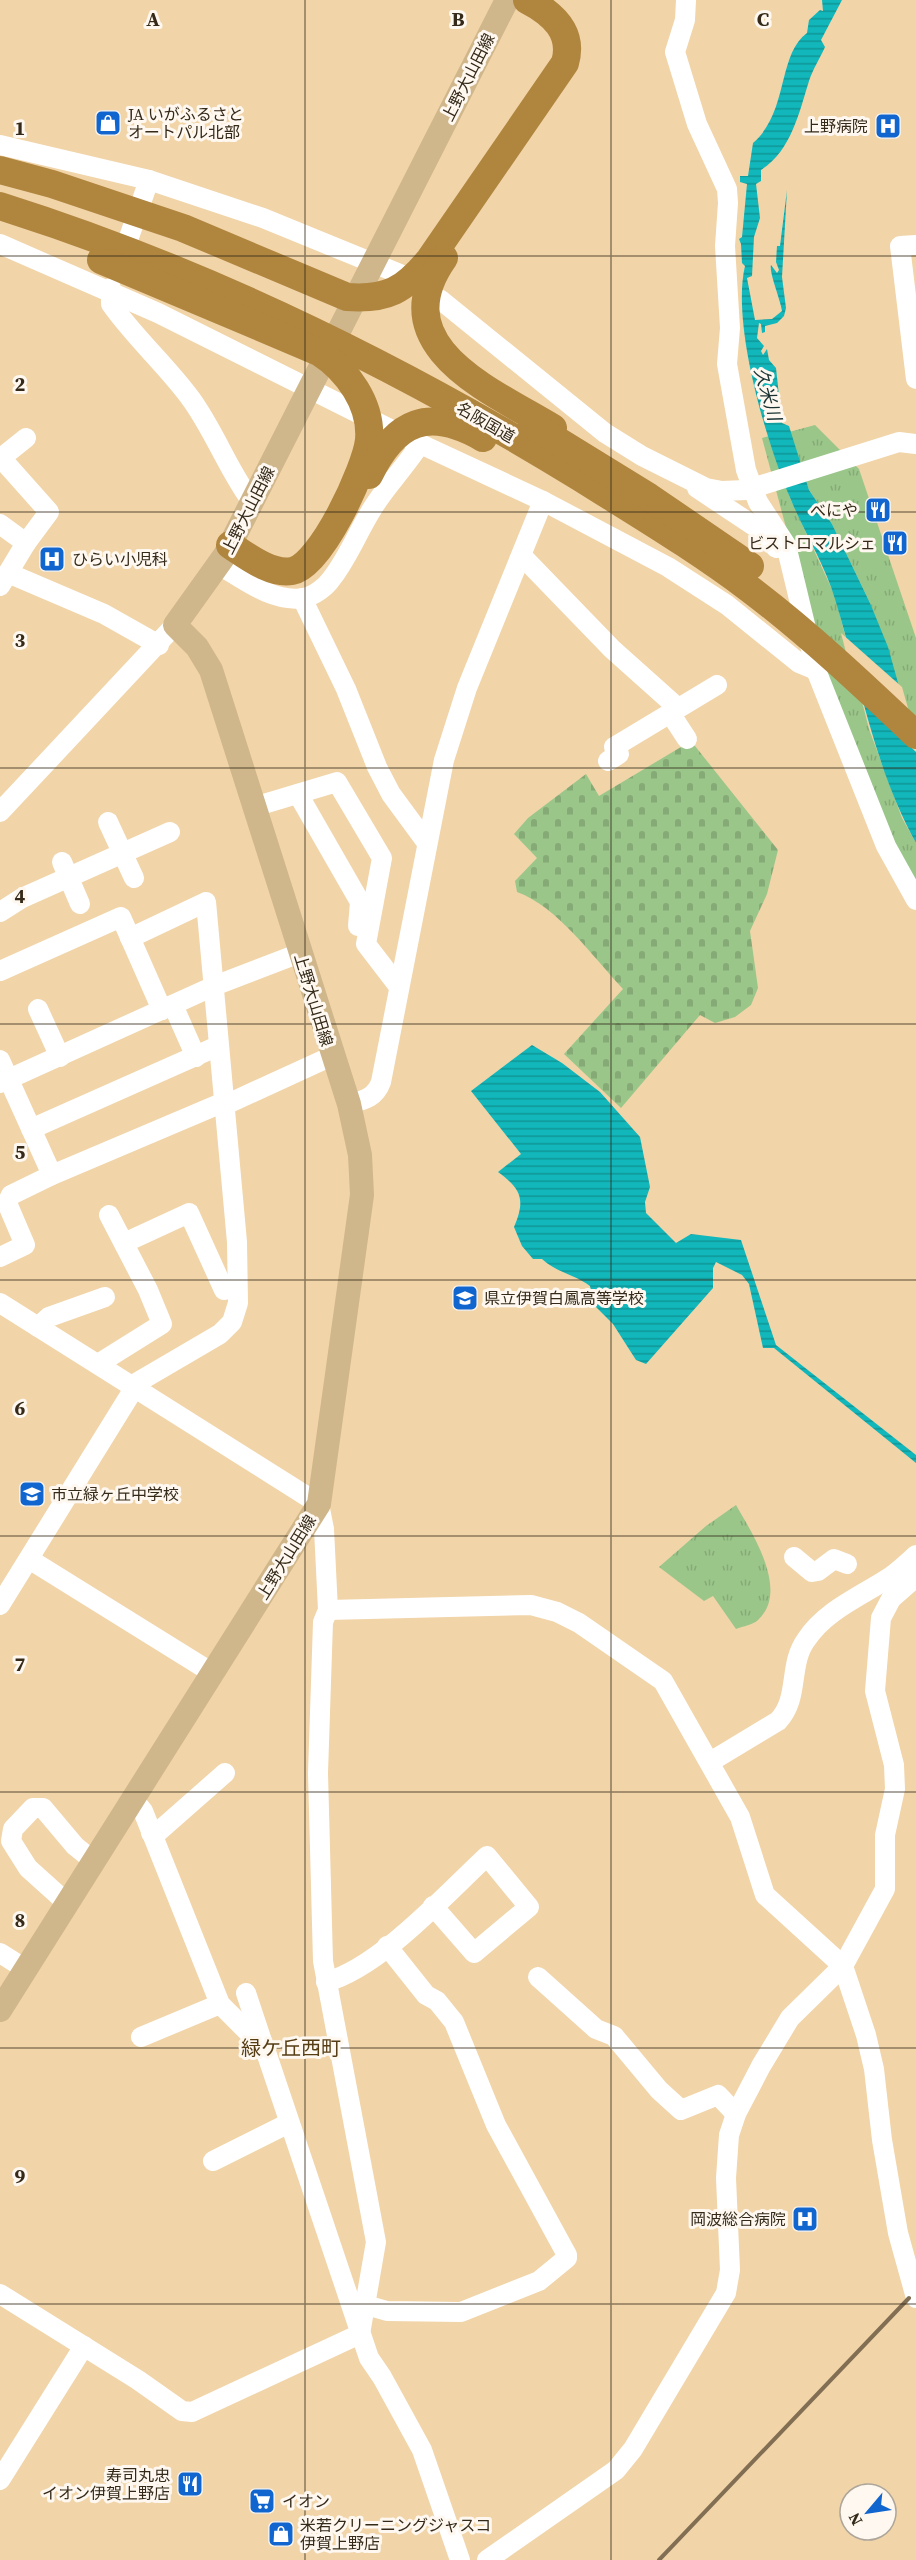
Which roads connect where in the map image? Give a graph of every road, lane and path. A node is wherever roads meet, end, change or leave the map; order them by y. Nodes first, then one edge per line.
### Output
1 (507, 0) edge
2 (527, 0) edge
3 (549, 0) edge
4 (686, 0) edge
5 (0, 145) edge
6 (0, 170) edge
7 (0, 187) edge
8 (146, 188) junction
9 (0, 206) edge
10 (0, 221) edge
11 (0, 244) edge
12 (916, 245) edge
13 (369, 271) junction
14 (111, 287) junction
15 (916, 379) edge
16 (314, 381) junction
17 (26, 438) dead end
18 (417, 442) junction
19 (916, 444) edge
20 (681, 476) junction
21 (543, 501) junction
22 (252, 502) junction
23 (0, 524) edge
24 (26, 543) junction
25 (714, 552) junction
26 (225, 555) junction
27 (522, 556) junction
28 (4, 580) edge
29 (796, 584) junction
30 (302, 598) junction
31 (175, 625) junction
32 (159, 645) junction
33 (816, 670) junction
34 (717, 685) dead end
35 (674, 710) junction
36 (916, 711) edge
37 (916, 735) edge
38 (687, 738) dead end
39 (608, 761) dead end
40 (298, 794) junction
41 (254, 807) junction
42 (0, 812) edge
43 (108, 822) dead end
44 (170, 832) dead end
45 (428, 843) junction
46 (122, 854) junction
47 (65, 870) junction
48 (134, 878) dead end
49 (916, 900) edge
50 (80, 904) dead end
51 (0, 912) edge
52 (369, 928) junction
53 (130, 938) junction
54 (300, 953) junction
55 (0, 971) edge
56 (214, 986) junction
57 (399, 987) junction
58 (168, 1008) junction
59 (38, 1010) dead end
60 (218, 1046) junction
61 (332, 1056) junction
62 (60, 1057) junction
63 (196, 1057) junction
64 (0, 1060) edge
65 (4, 1082) edge
66 (349, 1104) junction
67 (223, 1106) junction
68 (31, 1130) junction
69 (52, 1175) junction
70 (109, 1215) dead end
71 (124, 1243) junction
72 (0, 1257) edge
73 (237, 1287) junction
74 (105, 1297) dead end
75 (0, 1303) edge
76 (38, 1327) junction
77 (98, 1364) junction
78 (136, 1388) junction
79 (319, 1504) junction
80 (916, 1555) edge
81 (794, 1557) dead end
82 (29, 1558) junction
83 (847, 1564) dead end
84 (916, 1577) edge
85 (0, 1605) edge
86 (328, 1610) junction
87 (214, 1674) junction
88 (710, 1762) junction
89 (225, 1773) dead end
90 (134, 1800) junction
91 (152, 1833) junction
92 (95, 1862) junction
93 (68, 1904) junction
94 (433, 1906) junction
95 (387, 1946) junction
96 (0, 1953) edge
97 (843, 1966) junction
98 (27, 1970) junction
99 (538, 1977) dead end
100 (326, 1983) junction
101 (246, 1993) dead end
102 (220, 2004) junction
103 (0, 2010) edge
104 (141, 2037) dead end
105 (267, 2055) junction
106 (736, 2114) junction
107 (289, 2123) junction
108 (213, 2161) dead end
109 (0, 2294) edge
110 (916, 2298) edge
111 (366, 2305) junction
112 (360, 2334) junction
113 (84, 2346) junction
114 (0, 2480) edge
115 (460, 2560) edge
116 (487, 2560) edge

1 - 13 main road, 上野大山田線
2 - 6 highway
3 - 25 highway
4 - 29 street
5 - 8 street
7 - 25 highway, 名阪国道
8 - 13 street
8 - 14 street
9 - 25 highway, 名阪国道
10 - 26 highway
11 - 14 street
12 - 15 street
13 - 16 main road, 上野大山田線
13 - 20 street
14 - 16 street
14 - 22 street
16 - 18 street
16 - 22 main road, 上野大山田線
17 - 24 street
18 - 21 street
18 - 30 street
19 - 20 street
20 - 29 street
21 - 27 street
21 - 33 street
22 - 26 main road, 上野大山田線
23 - 24 street
24 - 28 street
25 - 26 highway
25 - 36 highway, 名阪国道
25 - 37 highway, 名阪国道
26 - 30 street
26 - 31 main road, 上野大山田線
27 - 35 street
27 - 45 street
28 - 32 street
29 - 33 street
30 - 45 street
31 - 32 street
31 - 41 main road, 上野大山田線
32 - 42 street
33 - 49 street
34 - 35 street
35 - 38 street
35 - 39 street
40 - 41 street
40 - 52 street
40 - 52 street
41 - 54 main road, 上野大山田線
43 - 46 street
44 - 46 street
45 - 57 street
46 - 47 street
46 - 48 street
47 - 50 street
47 - 51 street
52 - 57 street
53 - 55 street
53 - 56 street
53 - 58 street
54 - 56 street
54 - 61 main road, 上野大山田線
56 - 58 street
56 - 60 street
57 - 66 street
58 - 62 street
58 - 63 street
59 - 62 street
60 - 63 street
60 - 67 street
61 - 66 main road, 上野大山田線
61 - 67 street
62 - 65 street
63 - 68 street
64 - 65 street
65 - 68 street
66 - 79 main road, 上野大山田線
67 - 69 street
67 - 73 street
68 - 69 street
69 - 72 street
70 - 71 street
71 - 73 street
71 - 77 street
73 - 78 street
74 - 76 street
75 - 76 street
76 - 77 street
77 - 78 street
78 - 79 street
78 - 82 street
79 - 86 street
79 - 87 main road, 上野大山田線
80 - 88 street
81 - 83 street
82 - 85 street
82 - 87 street
84 - 97 street
86 - 88 street
86 - 100 street
87 - 90 main road, 上野大山田線
88 - 97 street
89 - 91 street
90 - 91 street
90 - 92 main road, 上野大山田線
91 - 102 street
92 - 93 main road, 上野大山田線
92 - 93 street
93 - 98 main road, 上野大山田線
94 - 94 street
94 - 95 street
95 - 100 street
95 - 111 street
96 - 98 street
97 - 106 street
97 - 110 street
98 - 103 main road, 上野大山田線
99 - 106 street
100 - 111 street
101 - 105 street
102 - 104 street
102 - 105 street
105 - 107 street
106 - 116 street
107 - 108 street
107 - 112 street
109 - 113 street
111 - 112 street
112 - 113 street
112 - 115 street
113 - 114 street

